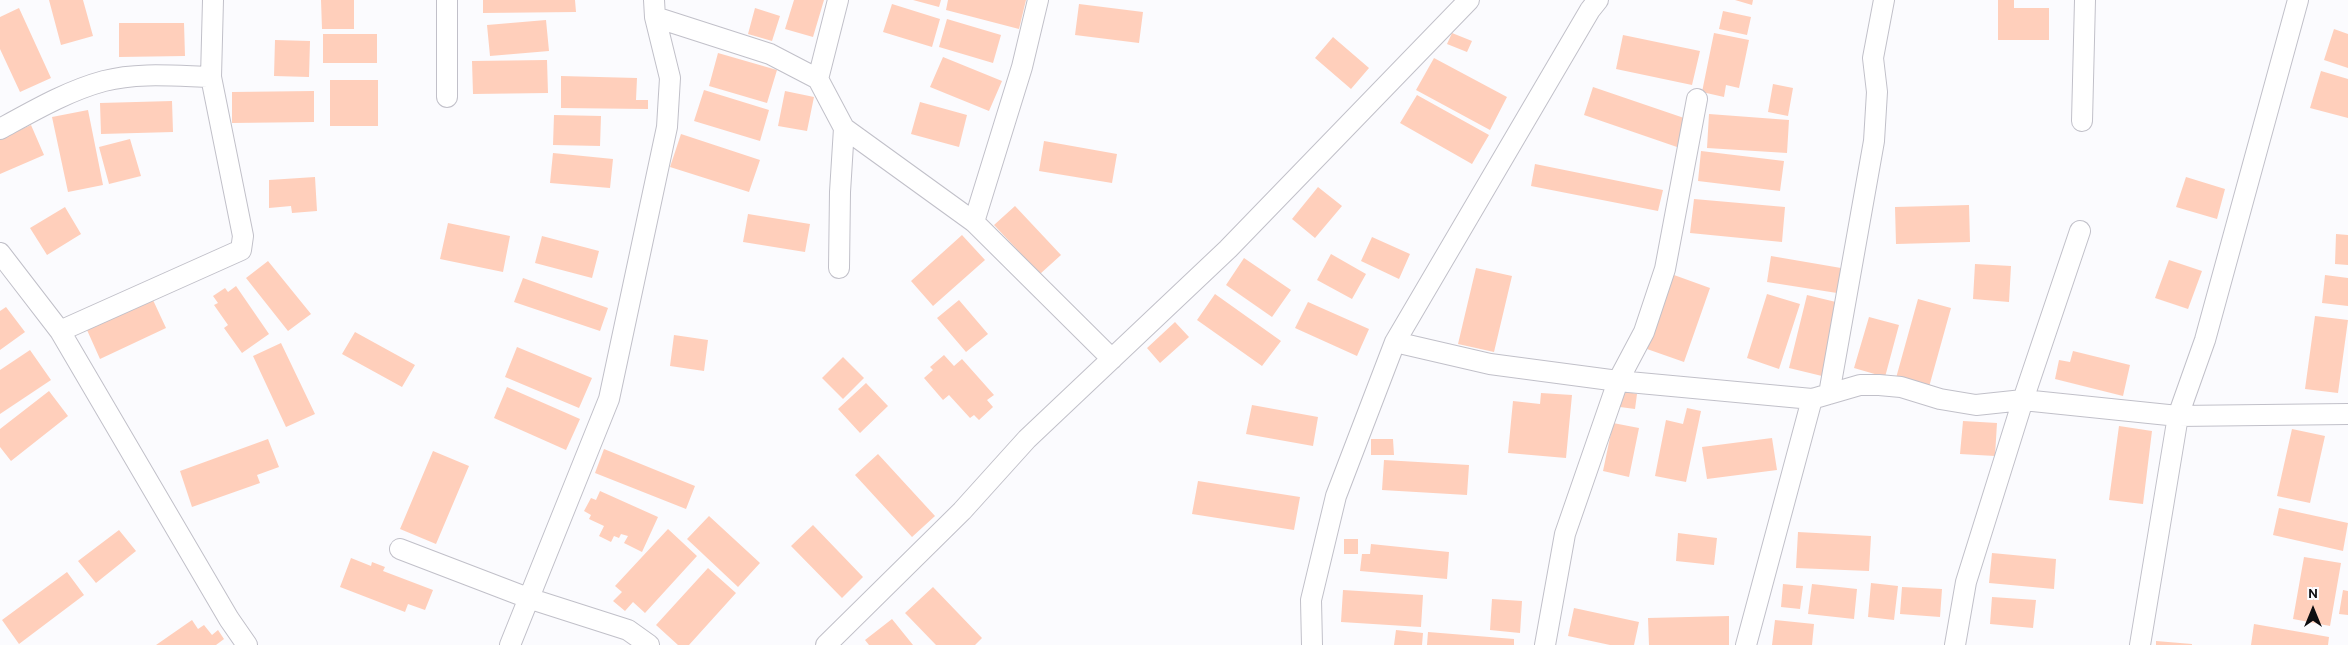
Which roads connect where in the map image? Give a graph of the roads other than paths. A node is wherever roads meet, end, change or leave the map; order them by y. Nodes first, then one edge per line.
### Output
1 (213, 0) edge
2 (447, 0) edge
3 (838, 0) edge
4 (1038, 0) edge
5 (1469, 0) edge
6 (1884, 0) edge
7 (2085, 0) edge
8 (2298, 0) edge
9 (1588, 3) edge
10 (654, 9) edge
11 (211, 77) junction
12 (818, 79) junction
13 (447, 97) dead end
14 (1697, 99) dead end
15 (2082, 121) dead end
16 (844, 128) junction
17 (0, 130) edge
18 (974, 222) junction
19 (2080, 231) dead end
20 (0, 253) edge
21 (839, 268) dead end
22 (60, 331) junction
23 (1395, 342) junction
24 (1112, 359) junction
25 (1618, 381) junction
26 (1821, 396) junction
27 (2023, 400) junction
28 (2348, 414) edge
29 (2178, 416) junction
30 (400, 549) dead end
31 (528, 598) junction
32 (1309, 644) edge
33 (247, 645) edge
34 (510, 645) edge
35 (649, 645) edge
36 (826, 645) edge
37 (1545, 645) edge
38 (1746, 645) edge
39 (1955, 645) edge
40 (2140, 645) edge

1 - 11 street
2 - 13 street
3 - 12 street
4 - 18 street
5 - 24 street
6 - 26 street
7 - 15 street
8 - 29 street
9 - 23 street
10 - 12 street
10 - 31 street
11 - 17 street
11 - 22 street
12 - 16 street
14 - 25 street
16 - 18 street
16 - 21 street
18 - 24 street
19 - 27 street
20 - 22 street
22 - 33 street
23 - 25 street
23 - 32 street
24 - 36 street
25 - 26 street
25 - 37 street
26 - 27 street
26 - 38 street
27 - 29 street
27 - 39 street
28 - 29 street
29 - 40 street
30 - 31 street
31 - 34 street
31 - 35 street

